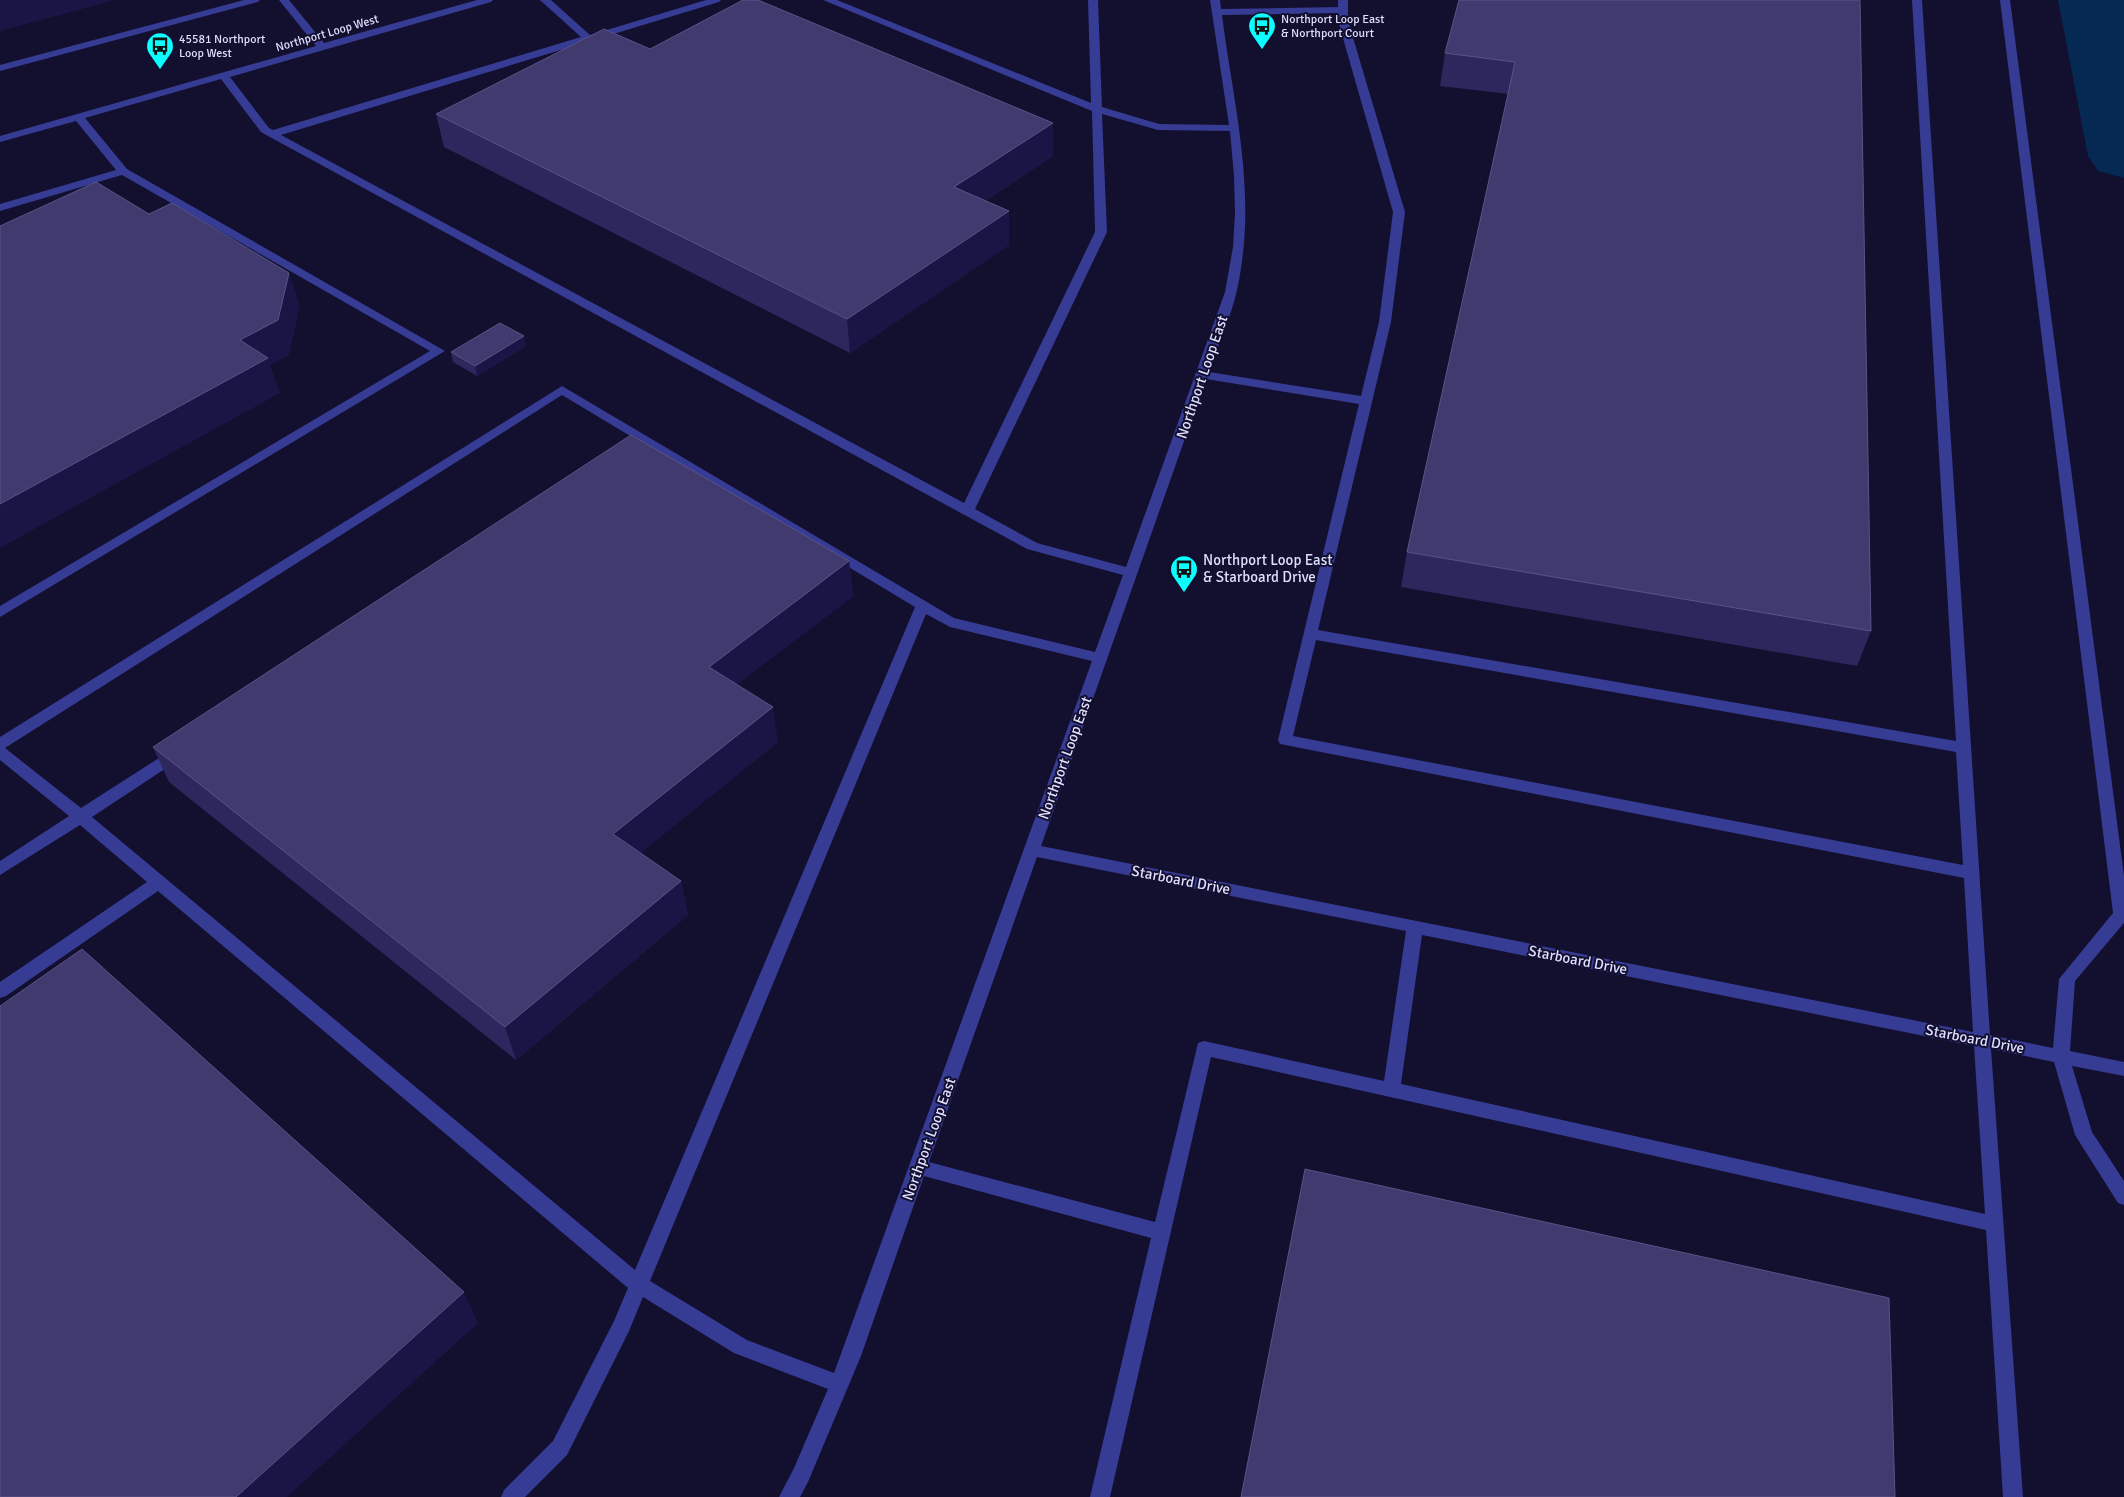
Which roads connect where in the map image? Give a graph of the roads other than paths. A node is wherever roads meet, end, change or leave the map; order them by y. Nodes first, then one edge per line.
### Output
1 (255, 0) edge
2 (284, 0) edge
3 (488, 0) edge
4 (546, 0) edge
5 (716, 0) edge
6 (828, 0) edge
7 (1093, 0) edge
8 (1917, 0) edge
9 (2005, 0) edge
10 (1343, 5) edge
11 (1215, 6) edge
12 (588, 38) junction
13 (322, 47) junction
14 (0, 68) edge
15 (223, 75) junction
16 (1097, 109) junction
17 (78, 116) junction
18 (1233, 128) junction
19 (272, 134) junction
20 (0, 139) edge
21 (123, 171) junction
22 (0, 208) edge
23 (1203, 375) junction
24 (1367, 401) junction
25 (649, 442) junction
26 (632, 453) edge
27 (967, 511) junction
28 (1132, 573) junction
29 (922, 606) junction
30 (0, 612) edge
31 (1311, 634) junction
32 (1101, 658) junction
33 (0, 744) edge
34 (188, 746) edge
35 (1963, 748) junction
36 (0, 752) edge
37 (80, 816) junction
38 (1032, 850) junction
39 (0, 869) edge
40 (1971, 873) junction
41 (159, 882) junction
42 (1416, 928) junction
43 (0, 991) edge
44 (1982, 1040) junction
45 (2061, 1056) junction
46 (2124, 1069) edge
47 (1391, 1090) junction
48 (919, 1167) junction
49 (2124, 1197) edge
50 (1994, 1224) junction
51 (1161, 1232) junction
52 (639, 1285) junction
53 (840, 1384) junction
54 (511, 1497) edge
55 (789, 1497) edge
56 (1100, 1497) edge
57 (2013, 1497) edge

1 - 14 street
2 - 13 street
3 - 13 street, Northport Loop West
4 - 12 street
5 - 12 street
6 - 16 street
7 - 16 street
8 - 35 street
9 - 45 street
10 - 11 street
10 - 24 street
11 - 18 street, Northport Loop East
12 - 19 street
13 - 15 street, Northport Loop West
15 - 17 street, Northport Loop West
15 - 19 street
16 - 18 street
16 - 27 street
17 - 20 street, Northport Loop West
17 - 21 street
18 - 23 street, Northport Loop East
19 - 27 street
21 - 22 street
21 - 30 street
23 - 24 street
23 - 28 street, Northport Loop East
24 - 31 street
25 - 26 street
25 - 29 street
25 - 33 street
27 - 28 street
28 - 32 street, Northport Loop East
29 - 32 street
29 - 52 street
31 - 35 street
31 - 40 street
32 - 38 street, Northport Loop East
34 - 37 street
35 - 40 street
36 - 37 street
37 - 39 street
37 - 41 street
38 - 42 street, Starboard Drive
38 - 48 street, Northport Loop East
40 - 44 street
41 - 43 street
41 - 52 street
42 - 44 street, Starboard Drive
42 - 47 street
44 - 45 street, Starboard Drive
44 - 50 street
45 - 46 street, Starboard Drive
45 - 49 street
47 - 50 street
47 - 51 street
48 - 51 street
48 - 53 street, Northport Loop East
50 - 57 street
51 - 56 street
52 - 53 street
52 - 54 street
53 - 55 street, Northport Loop East

